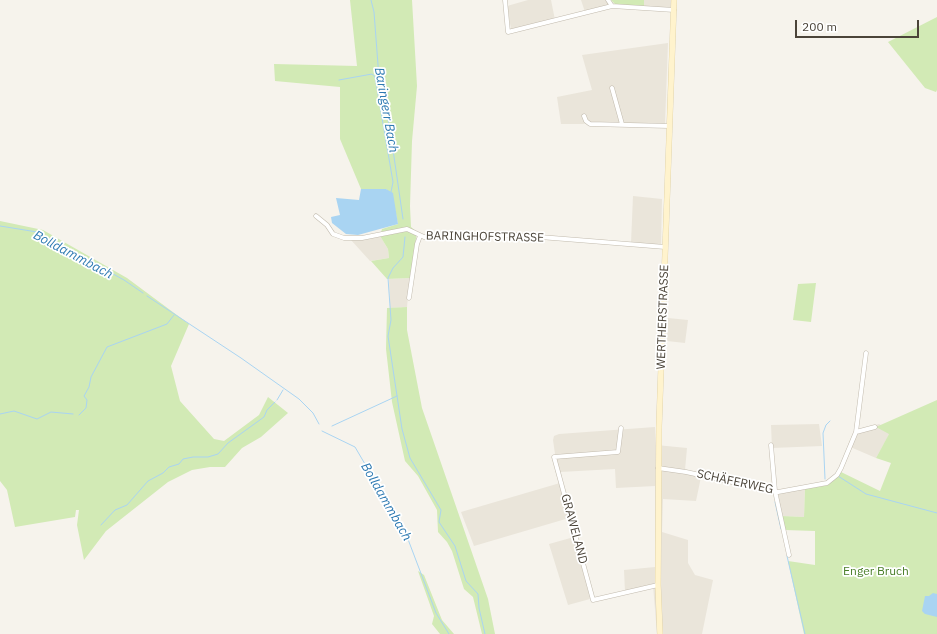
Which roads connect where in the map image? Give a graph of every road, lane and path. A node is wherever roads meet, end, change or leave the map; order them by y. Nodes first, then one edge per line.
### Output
1 (505, 0) edge
2 (608, 0) edge
3 (674, 0) edge
4 (612, 6) junction
5 (674, 10) junction
6 (612, 88) dead end
7 (584, 116) dead end
8 (622, 124) junction
9 (669, 126) junction
10 (316, 216) dead end
11 (420, 236) junction
12 (665, 247) junction
13 (409, 298) dead end
14 (866, 353) dead end
15 (875, 427) dead end
16 (621, 428) dead end
17 (856, 432) junction
18 (771, 445) dead end
19 (658, 468) junction
20 (775, 491) junction
21 (790, 555) dead end
22 (658, 585) junction
23 (660, 634) edge

1 - 4 street
2 - 4 street
3 - 5 main road, WERTHERSTRASSE
4 - 5 street
5 - 9 main road, WERTHERSTRASSE
6 - 8 street
7 - 8 street
8 - 9 street
9 - 12 main road, WERTHERSTRASSE
10 - 11 street, BARINGHOFSTRASSE
11 - 12 street, BARINGHOFSTRASSE
11 - 13 street
12 - 19 main road, WERTHERSTRASSE
14 - 17 street, SCHÄFERWEG
15 - 17 street
16 - 22 street, GRAWELAND
17 - 20 street, SCHÄFERWEG
18 - 20 street
19 - 20 street, SCHÄFERWEG
19 - 22 main road, WERTHERSTRASSE
20 - 21 street
22 - 23 main road, WERTHERSTRASSE

